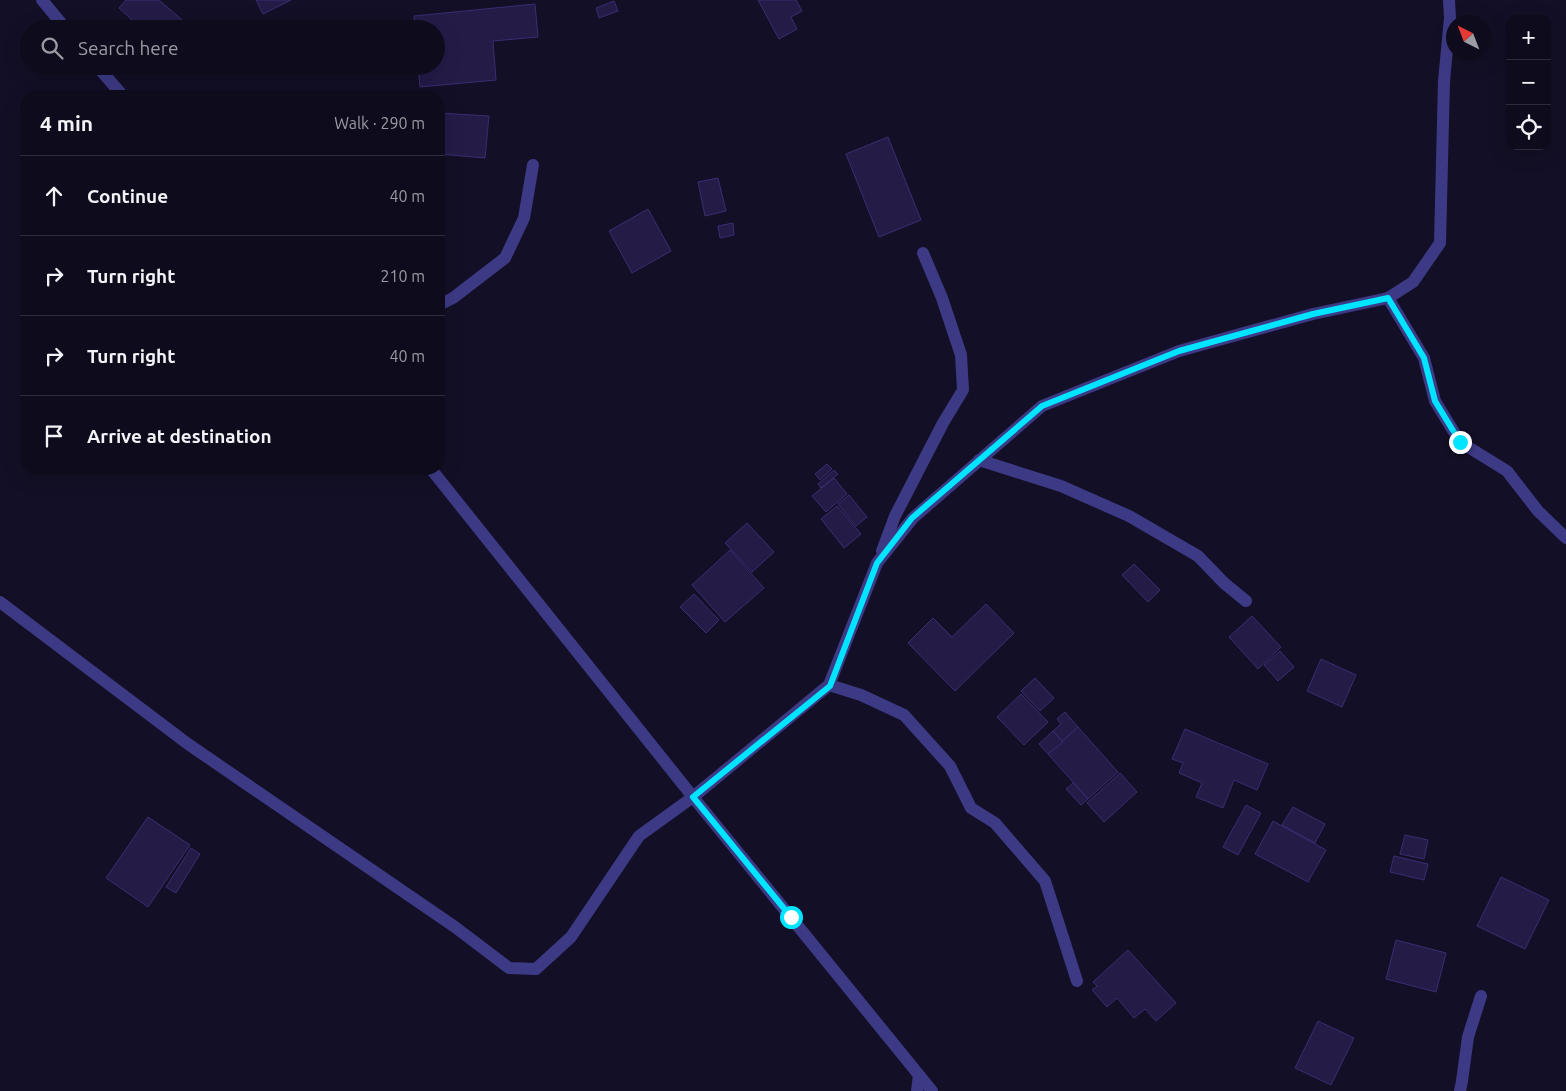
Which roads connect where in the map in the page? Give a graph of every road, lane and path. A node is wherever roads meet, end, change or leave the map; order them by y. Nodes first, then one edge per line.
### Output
1 (42, 0) edge
2 (1449, 0) edge
3 (59, 20) edge
4 (104, 75) edge
5 (117, 90) edge
6 (533, 165) dead end
7 (923, 253) dead end
8 (1388, 298) junction
9 (445, 302) edge
10 (979, 460) junction
11 (436, 475) edge
12 (1566, 538) edge
13 (877, 563) junction
14 (1246, 601) dead end
15 (0, 602) edge
16 (830, 686) junction
17 (693, 797) junction
18 (1076, 981) dead end
19 (1481, 996) dead end
20 (919, 1074) junction
21 (917, 1091) edge
22 (932, 1091) edge
23 (1460, 1091) edge

1 - 3 street
2 - 8 street
4 - 5 street
6 - 9 street
7 - 13 street
8 - 10 street
8 - 12 street
10 - 13 street
10 - 14 street
11 - 17 street
13 - 16 street
15 - 17 street
16 - 17 street
16 - 18 street
17 - 20 street
19 - 23 street
20 - 21 street
20 - 22 street

